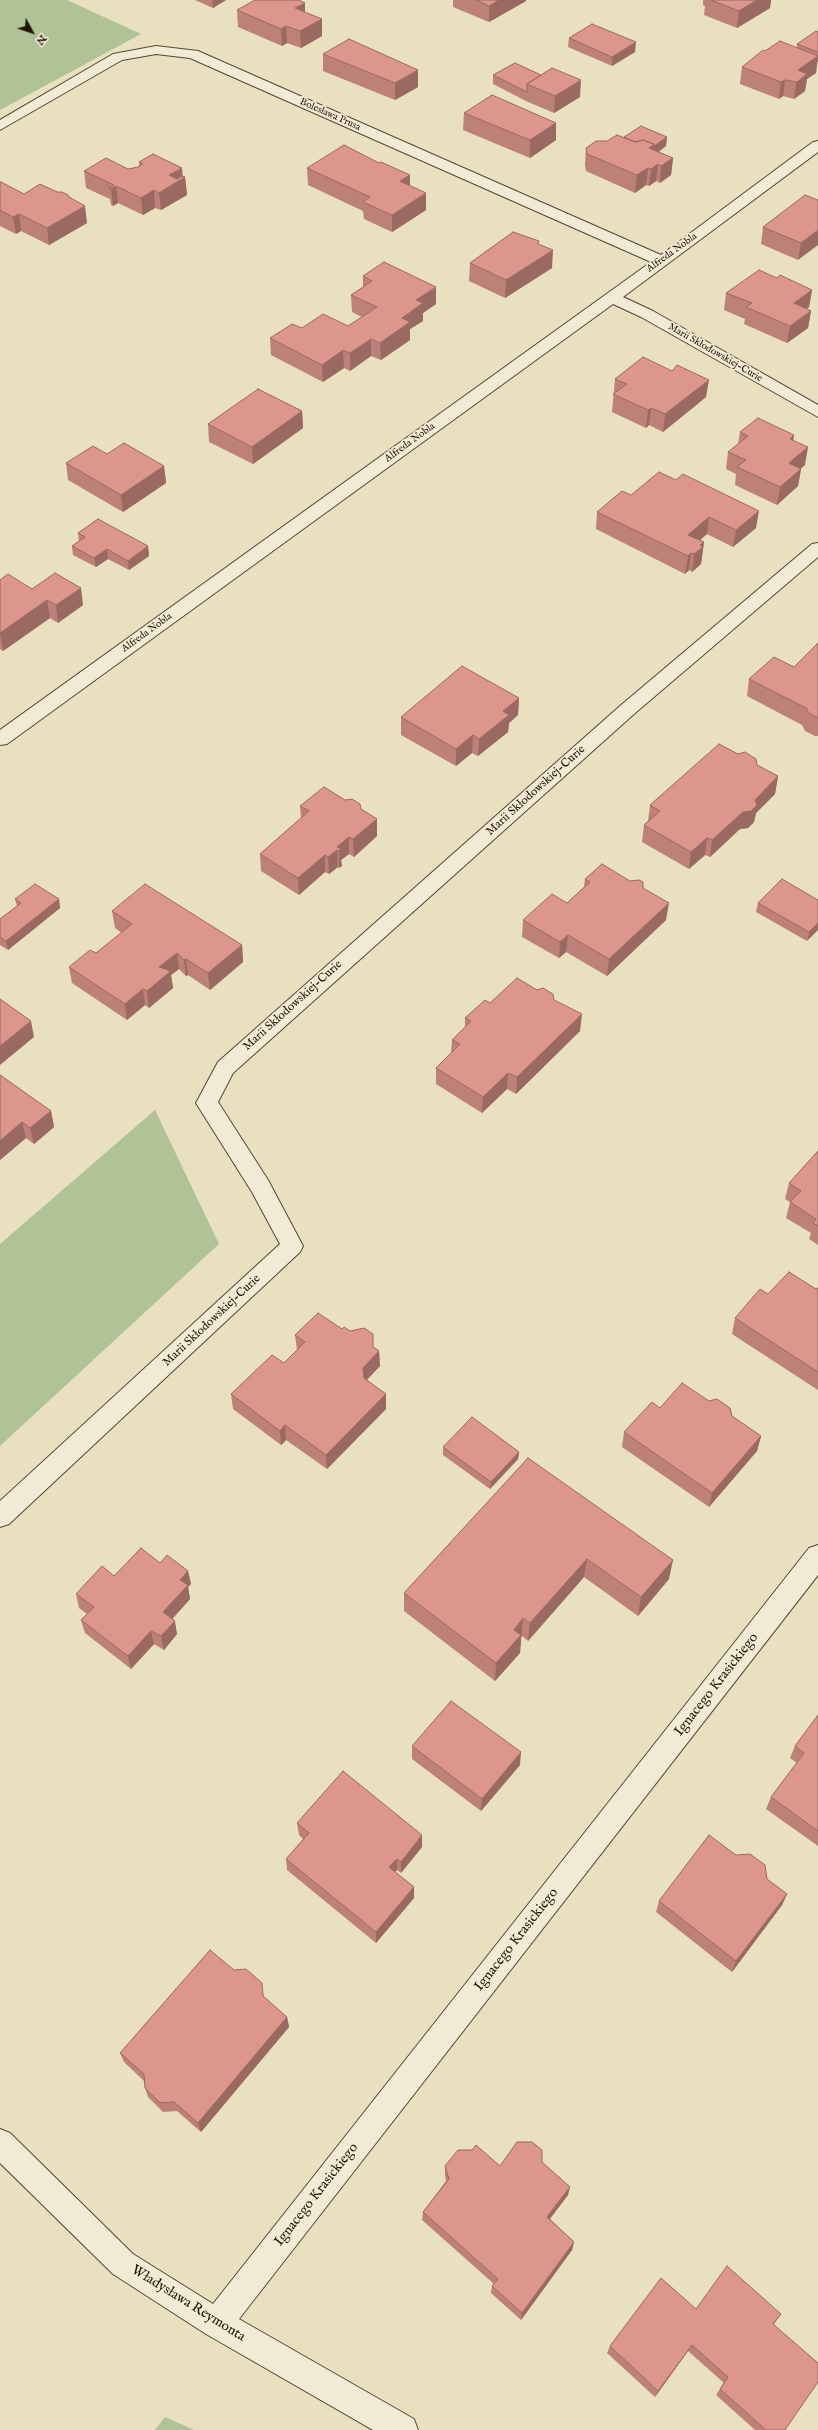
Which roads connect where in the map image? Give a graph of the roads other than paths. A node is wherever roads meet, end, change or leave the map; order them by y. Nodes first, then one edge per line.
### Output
1 (0, 126) edge
2 (818, 144) edge
3 (662, 261) junction
4 (611, 297) junction
5 (818, 412) edge
6 (818, 548) edge
7 (0, 739) edge
8 (0, 1516) edge
9 (818, 1556) edge
10 (0, 2143) edge
11 (217, 2323) junction
12 (403, 2430) edge

1 - 3 street, Bolesława Prusa
2 - 3 street, Alfreda Nobla
3 - 4 street, Alfreda Nobla
4 - 5 street, Marii Skłodowskiej-Curie
4 - 7 street, Alfreda Nobla
6 - 8 street, Marii Skłodowskiej-Curie
9 - 11 street, Ignacego Krasickiego
10 - 11 street, Władysława Reymonta
11 - 12 street, Władysława Reymonta

